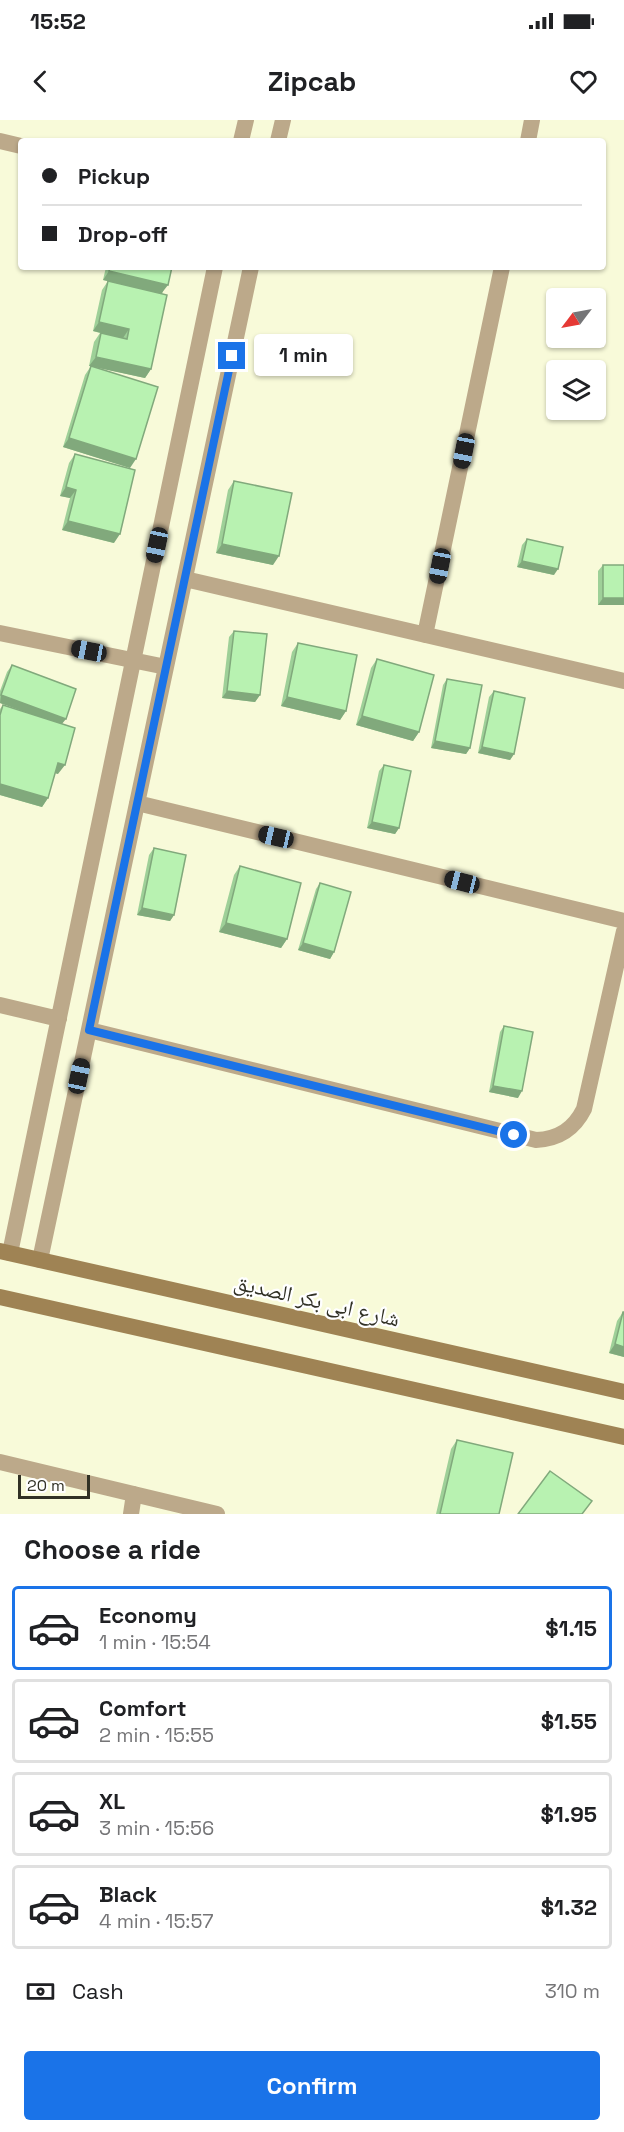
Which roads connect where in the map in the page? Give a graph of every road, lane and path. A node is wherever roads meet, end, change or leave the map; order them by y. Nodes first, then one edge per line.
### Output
1 (246, 120) edge
2 (283, 120) edge
3 (532, 120) edge
4 (242, 138) edge
5 (279, 138) edge
6 (529, 138) edge
7 (0, 141) edge
8 (18, 145) edge
9 (214, 270) edge
10 (250, 270) edge
11 (501, 270) edge
12 (184, 579) junction
13 (0, 633) edge
14 (425, 635) junction
15 (133, 660) junction
16 (166, 667) junction
17 (624, 681) edge
18 (137, 803) junction
19 (624, 921) edge
20 (624, 931) edge
21 (0, 1005) edge
22 (59, 1019) junction
23 (89, 1030) junction
24 (5, 1252) edge
25 (40, 1260) junction
26 (0, 1297) edge
27 (624, 1392) edge
28 (624, 1437) edge
29 (0, 1462) edge
30 (134, 1494) junction
31 (130, 1514) edge
32 (217, 1514) edge

1 - 4 street
2 - 5 street
3 - 6 street
7 - 8 street
9 - 15 street
10 - 12 street
11 - 14 street
12 - 14 street
12 - 16 street
13 - 15 street
14 - 17 street
15 - 16 street
15 - 22 street
16 - 18 street
18 - 19 street
18 - 23 street
20 - 23 street
21 - 22 street
22 - 24 street
23 - 25 street
24 - 25 main road, شارع ابى بكر الصديق
25 - 27 main road, شارع ابى بكر الصديق
26 - 28 main road
29 - 30 street
30 - 31 street
30 - 32 street

